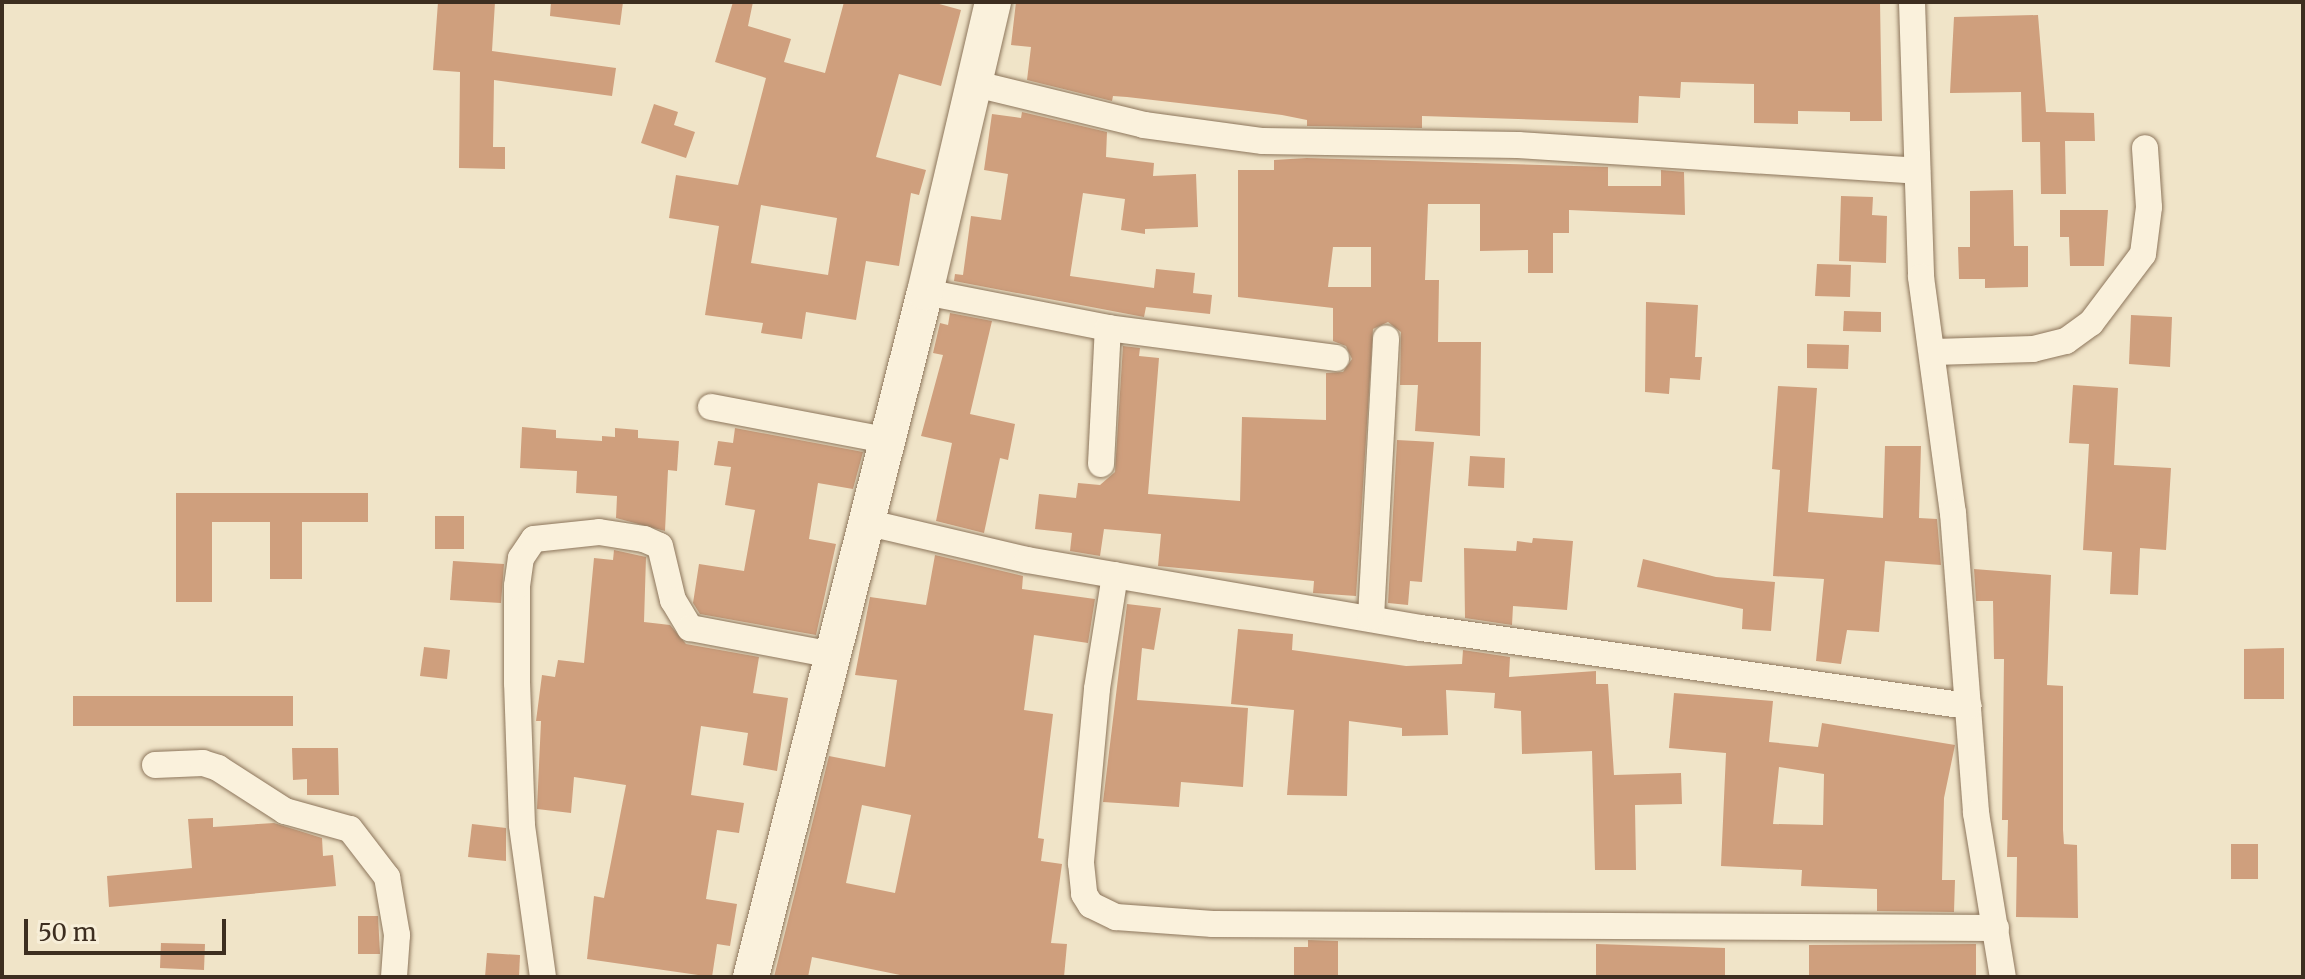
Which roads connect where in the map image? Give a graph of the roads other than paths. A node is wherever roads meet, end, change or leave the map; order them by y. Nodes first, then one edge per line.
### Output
1 (993, 2) edge
2 (1912, 2) edge
3 (976, 84) junction
4 (2145, 148) dead end
5 (1917, 171) junction
6 (925, 292) junction
7 (1108, 328) junction
8 (1386, 338) dead end
9 (1934, 352) junction
10 (1336, 358) dead end
11 (711, 407) dead end
12 (886, 440) junction
13 (1101, 464) dead end
14 (865, 522) junction
15 (1115, 575) junction
16 (1371, 617) junction
17 (833, 655) junction
18 (1968, 706) junction
19 (155, 765) dead end
20 (1996, 928) junction
21 (394, 977) edge
22 (543, 977) edge
23 (751, 977) edge
24 (2003, 977) edge

1 - 3 main road
2 - 5 street
3 - 5 street
3 - 6 main road
4 - 9 street
5 - 9 street
6 - 7 street
6 - 12 main road
7 - 10 street
7 - 13 street
8 - 16 street
9 - 18 street
11 - 12 street
12 - 14 main road
14 - 15 street
14 - 17 main road
15 - 16 street
15 - 20 street
16 - 18 street
17 - 22 street
17 - 23 main road
18 - 20 street
19 - 21 street
20 - 24 street

